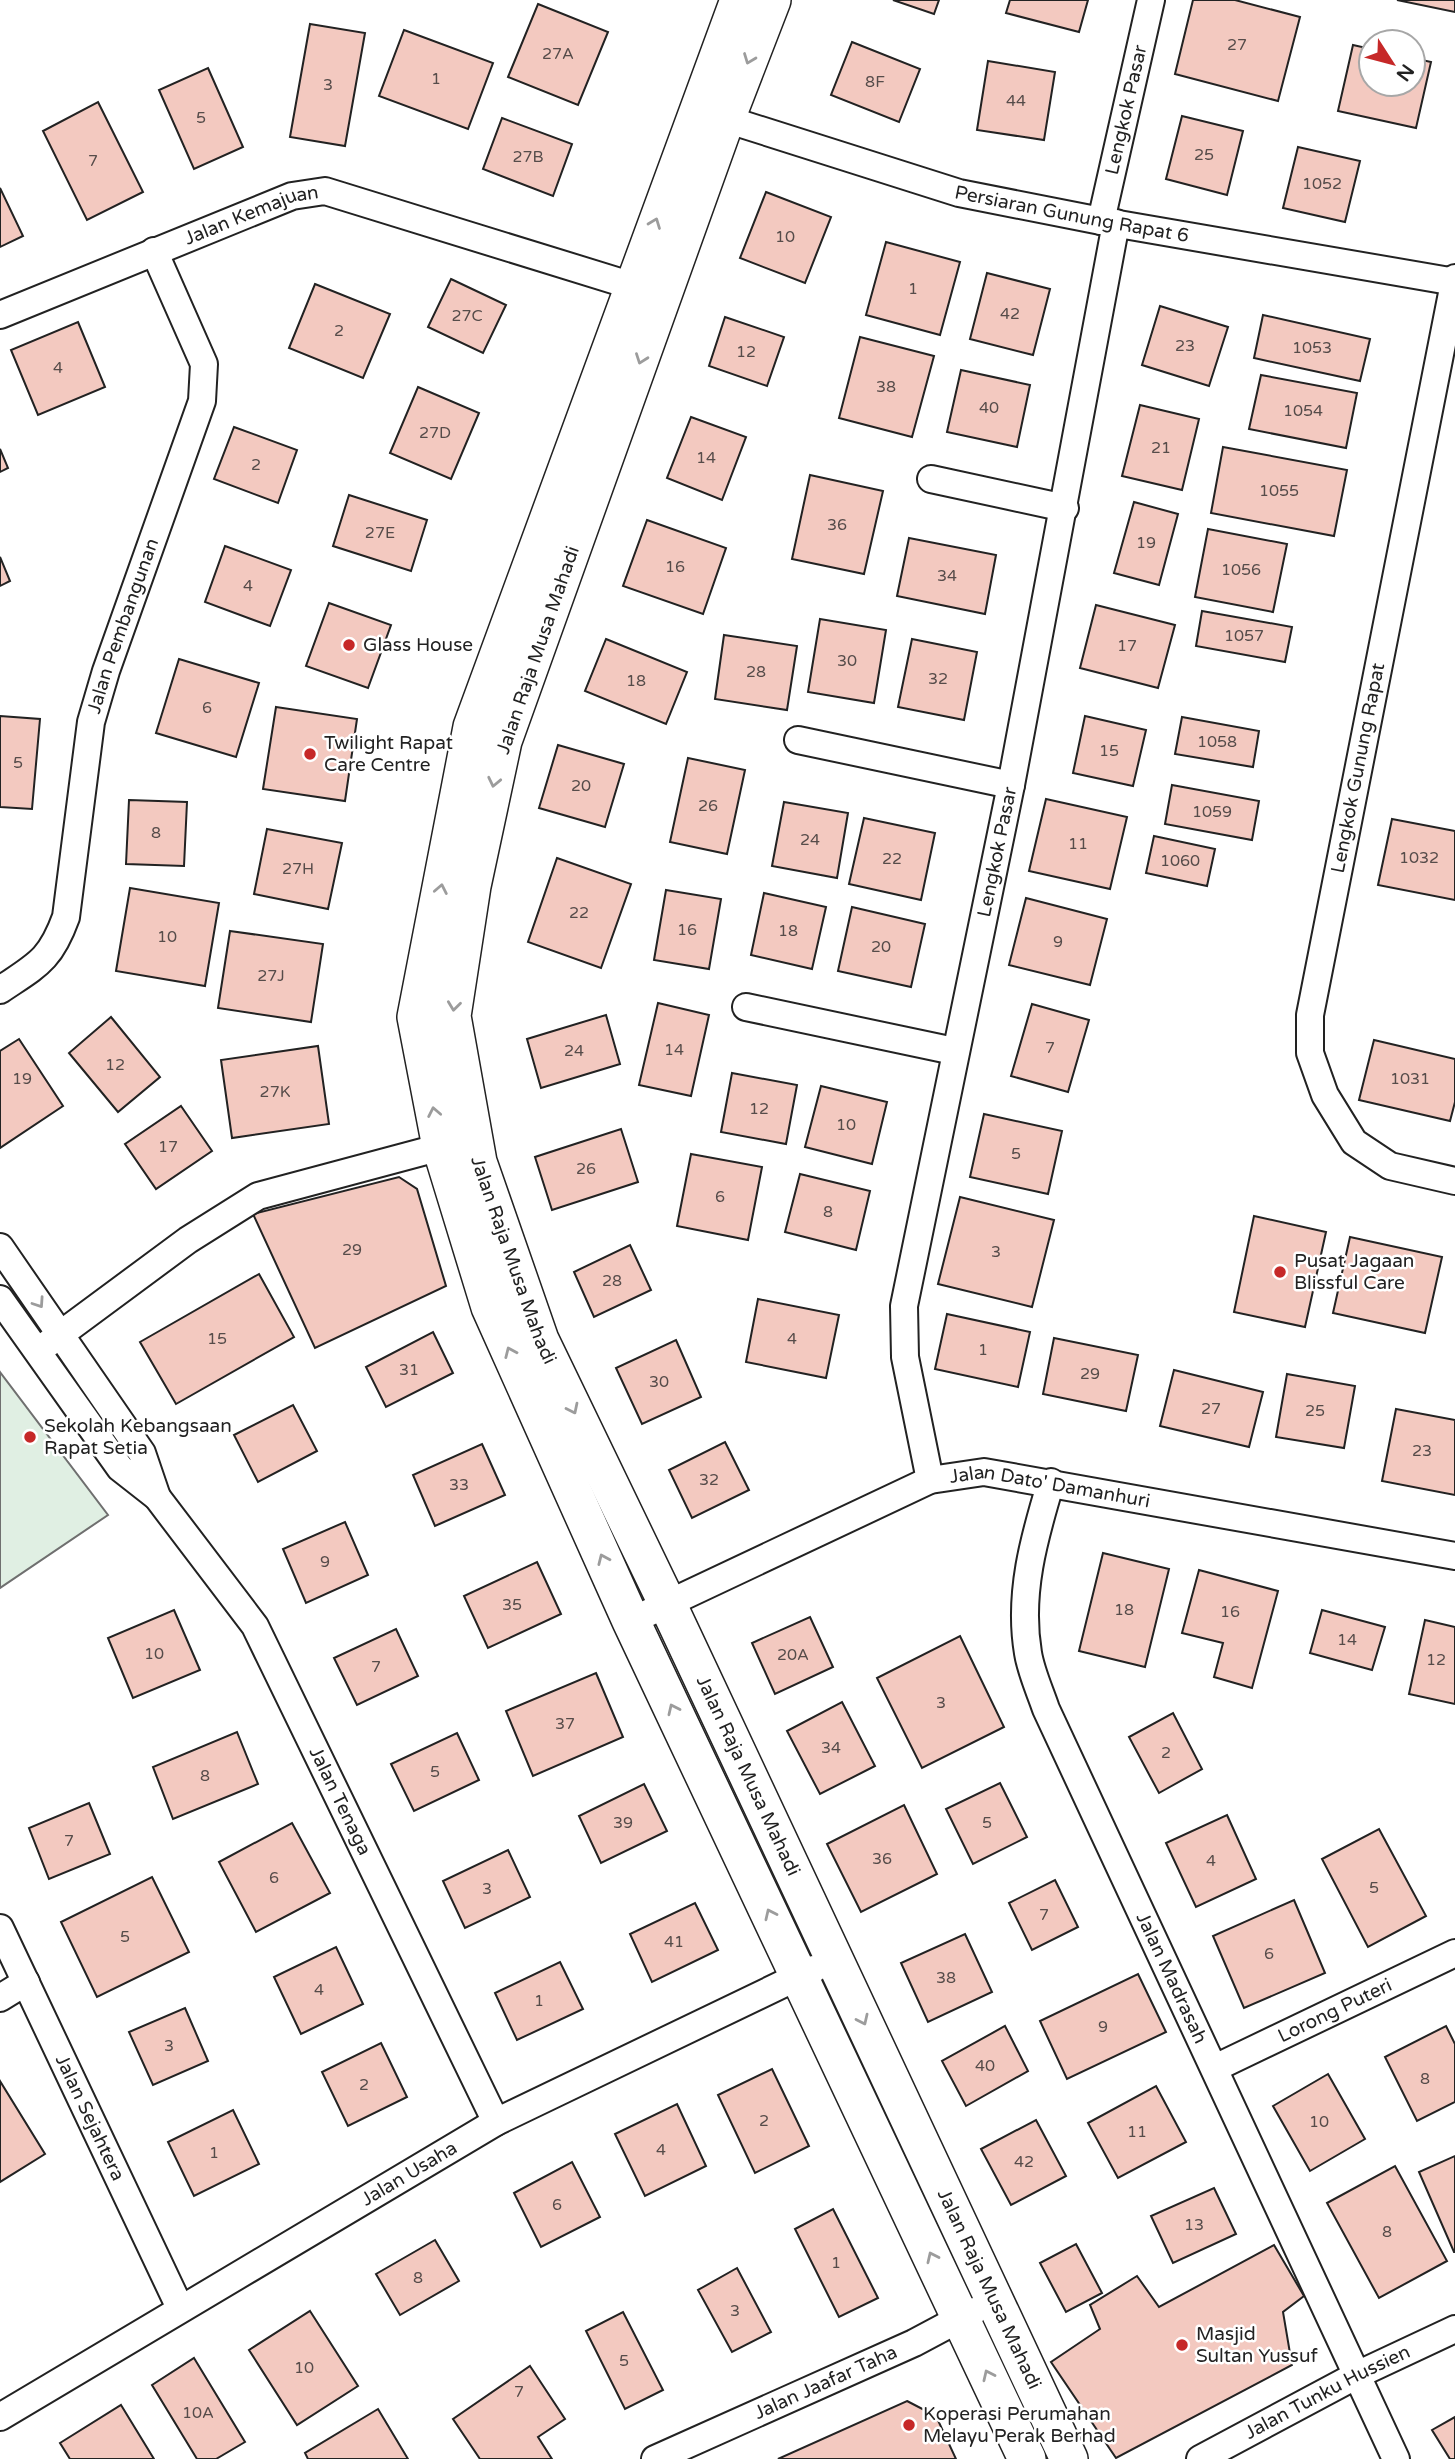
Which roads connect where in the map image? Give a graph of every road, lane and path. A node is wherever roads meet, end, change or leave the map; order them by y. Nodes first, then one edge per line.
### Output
1 (739, 0) edge
2 (772, 0) edge
3 (1150, 0) edge
4 (712, 115) junction
5 (1109, 222) junction
6 (153, 251) junction
7 (1455, 281) edge
8 (648, 291) junction
9 (0, 315) edge
10 (931, 479) dead end
11 (1065, 508) junction
12 (798, 740) dead end
13 (1011, 785) junction
14 (0, 990) edge
15 (746, 1007) dead end
16 (954, 1051) junction
17 (441, 1147) junction
18 (1455, 1181) edge
19 (0, 1247) edge
20 (0, 1299) edge
21 (60, 1334) junction
22 (38, 1351) junction
23 (105, 1399) junction
24 (83, 1415) junction
25 (929, 1480) junction
26 (1051, 1482) junction
27 (157, 1497) junction
28 (1455, 1556) edge
29 (667, 1603) junction
30 (631, 1621) junction
31 (0, 1928) edge
32 (1455, 1953) edge
33 (834, 1958) junction
34 (800, 1976) junction
35 (26, 1982) junction
36 (0, 1998) edge
37 (1215, 2068) junction
38 (496, 2122) junction
39 (995, 2301) junction
40 (180, 2308) junction
41 (961, 2319) junction
42 (1455, 2329) edge
43 (1359, 2374) junction
44 (0, 2417) edge
45 (664, 2457) edge
46 (1027, 2459) edge
47 (1069, 2459) edge
48 (1200, 2459) edge
49 (1396, 2459) edge

1 - 4 main road, Jalan Raja Musa Mahadi
2 -> 4 main road, Jalan Raja Musa Mahadi
3 - 5 street, Lengkok Pasar
4 - 5 street, Persiaran Gunung Rapat 6
4 - 8 main road, Jalan Raja Musa Mahadi
5 - 7 street, Persiaran Gunung Rapat 6
5 - 11 street, Lengkok Pasar
6 - 8 street, Jalan Kemajuan
6 - 9 street, Jalan Kemajuan
6 - 14 street, Jalan Pembangunan
7 - 18 street, Lengkok Gunung Rapat
17 -> 8 main road, Jalan Raja Musa Mahadi
8 -> 29 main road, Jalan Raja Musa Mahadi
10 - 11 street
11 - 13 street, Lengkok Pasar
12 - 13 street
13 - 16 street, Lengkok Pasar
15 - 16 street
16 - 25 street, Lengkok Pasar
17 - 21 street
30 -> 17 main road, Jalan Raja Musa Mahadi
19 -> 21 street, Jalan Tenaga
20 - 22 street, Jalan Tenaga
21 - 22 street
21 - 23 street, Jalan Tenaga
22 - 24 street, Jalan Tenaga
23 - 24 street
23 - 27 street, Jalan Tenaga
24 - 27 street, Jalan Tenaga
25 - 26 street, Jalan Dato' Damanhuri
25 - 29 street, Jalan Dato' Damanhuri
26 - 28 street, Jalan Dato' Damanhuri
26 - 37 street, Jalan Madrasah
27 - 38 street, Jalan Tenaga
29 - 30 street, Jalan Dato' Damanhuri
29 - 33 main road, Jalan Raja Musa Mahadi
34 -> 30 main road, Jalan Raja Musa Mahadi
31 - 35 street, Jalan Sejahtera
32 - 37 street, Lorong Puteri
33 - 34 street, Jalan Usaha
33 -> 39 main road, Jalan Raja Musa Mahadi
34 - 38 street, Jalan Usaha
41 -> 34 main road, Jalan Raja Musa Mahadi
35 - 36 street
35 - 40 street, Jalan Sejahtera
37 - 43 street, Jalan Madrasah
38 - 40 street, Jalan Usaha
39 - 41 street, Jalan Jaafar Taha
39 - 47 main road, Jalan Raja Musa Mahadi
40 - 44 street, Jalan Usaha
41 - 45 street, Jalan Jaafar Taha
46 -> 41 main road, Jalan Raja Musa Mahadi
42 - 43 street, Jalan Tunku Hussien
43 - 48 street, Jalan Tunku Hussien
43 - 49 street, Jalan Madrasah

